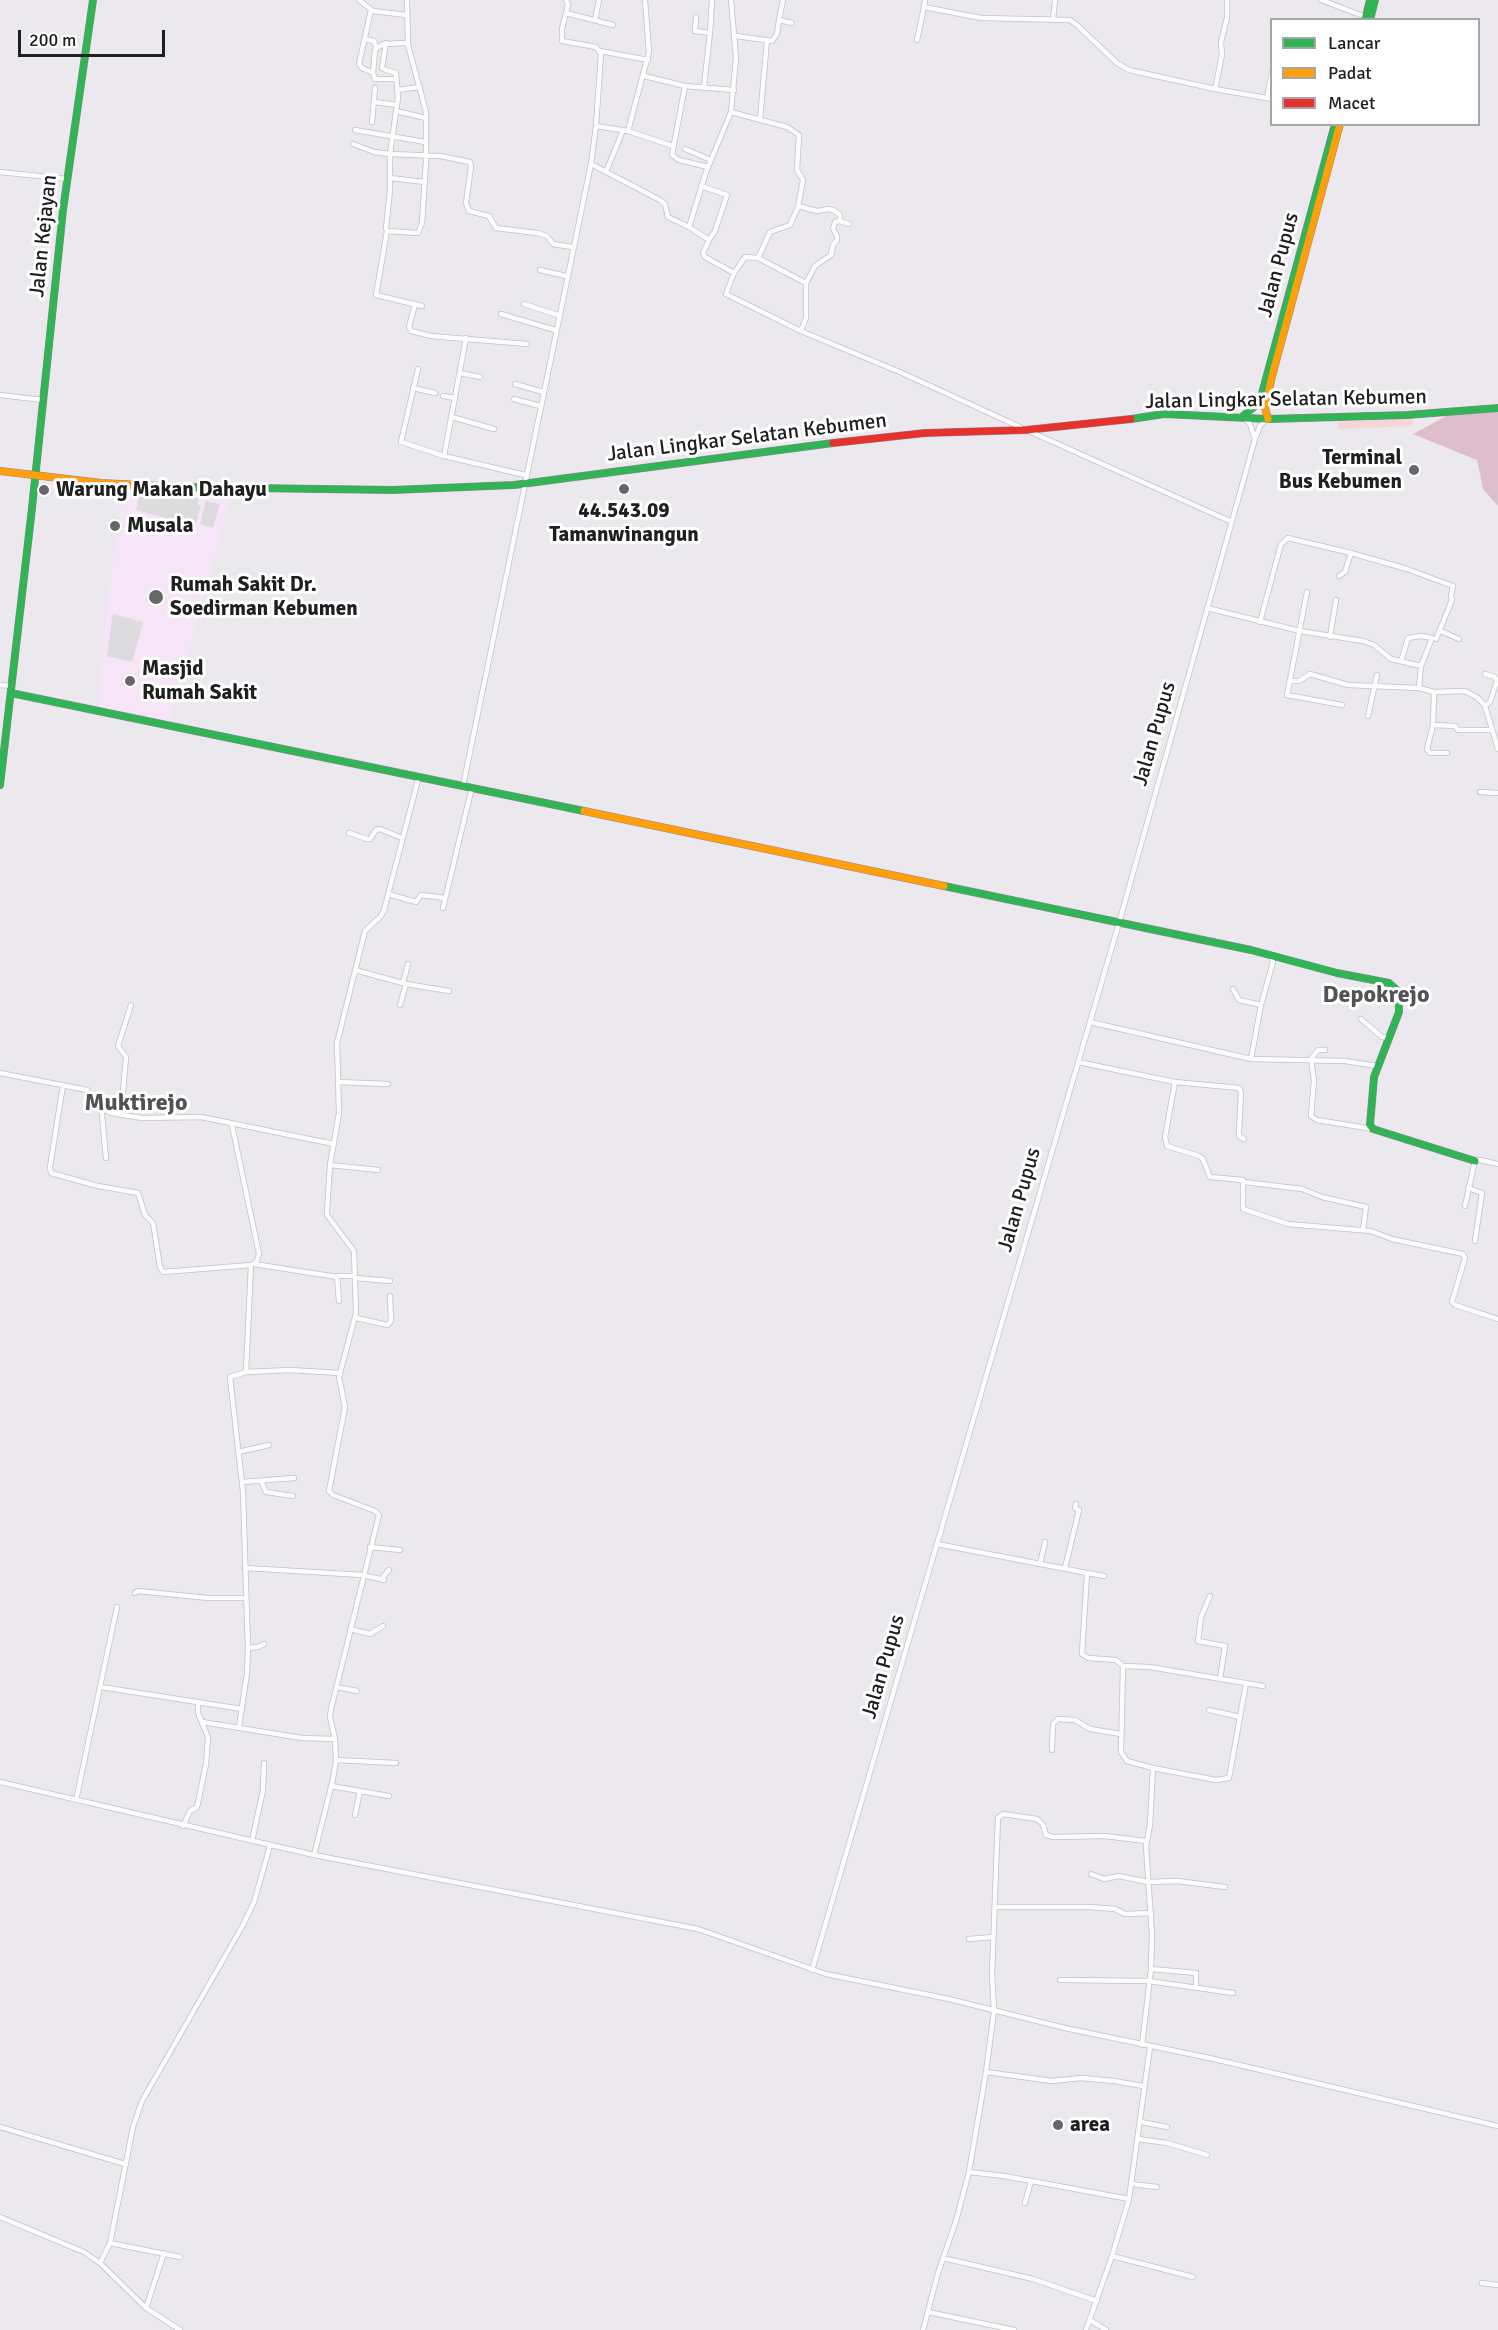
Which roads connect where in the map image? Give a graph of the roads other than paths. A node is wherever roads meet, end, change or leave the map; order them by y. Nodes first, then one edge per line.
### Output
1 (93, 0) edge
2 (359, 0) edge
3 (407, 0) edge
4 (566, 0) edge
5 (599, 0) edge
6 (645, 0) edge
7 (712, 0) edge
8 (732, 0) edge
9 (783, 0) edge
10 (925, 0) edge
11 (1055, 0) edge
12 (1227, 0) edge
13 (1321, 0) edge
14 (1370, 0) edge
15 (1375, 0) edge
16 (924, 7) junction
17 (371, 10) junction
18 (566, 14) junction
19 (406, 15) junction
20 (696, 17) dead end
21 (1365, 18) edge
22 (1367, 18) edge
23 (1367, 18) edge
24 (1053, 19) junction
25 (595, 20) junction
26 (779, 20) junction
27 (792, 23) dead end
28 (613, 25) dead end
29 (710, 33) junction
30 (736, 36) junction
31 (365, 39) junction
32 (766, 40) junction
33 (917, 40) dead end
34 (386, 43) junction
35 (407, 43) junction
36 (376, 47) junction
37 (600, 51) junction
38 (373, 58) junction
39 (383, 60) junction
40 (648, 60) junction
41 (373, 73) junction
42 (644, 76) junction
43 (397, 80) junction
44 (685, 86) junction
45 (704, 86) junction
46 (420, 87) junction
47 (375, 88) dead end
48 (1215, 89) junction
49 (398, 90) junction
50 (734, 90) junction
51 (1269, 98) edge
52 (375, 102) junction
53 (396, 108) junction
54 (730, 112) junction
55 (426, 118) junction
56 (760, 119) junction
57 (372, 122) dead end
58 (596, 126) junction
59 (1334, 126) edge
60 (1339, 126) edge
61 (355, 130) dead end
62 (626, 131) junction
63 (393, 137) junction
64 (425, 142) junction
65 (353, 144) dead end
66 (673, 146) junction
67 (686, 149) dead end
68 (390, 154) junction
69 (426, 156) junction
70 (711, 160) junction
71 (591, 164) junction
72 (708, 167) junction
73 (0, 172) edge
74 (606, 172) junction
75 (390, 178) junction
76 (67, 179) junction
77 (425, 182) junction
78 (701, 186) junction
79 (798, 206) junction
80 (840, 221) junction
81 (849, 224) dead end
82 (689, 227) junction
83 (387, 231) junction
84 (709, 240) junction
85 (572, 248) junction
86 (758, 258) junction
87 (540, 270) dead end
88 (734, 273) junction
89 (566, 276) junction
90 (806, 283) junction
91 (415, 304) junction
92 (524, 304) dead end
93 (422, 306) dead end
94 (501, 314) dead end
95 (558, 315) junction
96 (555, 330) junction
97 (801, 331) junction
98 (466, 339) junction
99 (527, 344) dead end
100 (418, 369) dead end
101 (460, 373) junction
102 (480, 376) dead end
103 (515, 384) dead end
104 (413, 388) junction
105 (543, 392) junction
106 (435, 393) dead end
107 (0, 395) edge
108 (443, 396) dead end
109 (455, 398) junction
110 (514, 399) dead end
111 (43, 400) junction
112 (540, 406) junction
113 (1498, 408) edge
114 (1243, 416) junction
115 (452, 417) junction
116 (1268, 418) junction
117 (494, 429) dead end
118 (1026, 430) junction
119 (1255, 439) junction
120 (444, 456) junction
121 (0, 471) edge
122 (525, 474) junction
123 (35, 476) junction
124 (524, 484) junction
125 (1232, 522) junction
126 (1351, 553) junction
127 (1339, 576) dead end
128 (1307, 592) dead end
129 (1336, 600) dead end
130 (1207, 608) junction
131 (1260, 622) junction
132 (1300, 631) junction
133 (1441, 631) junction
134 (1330, 637) junction
135 (1436, 639) junction
136 (1459, 639) dead end
137 (1401, 661) junction
138 (1421, 666) junction
139 (1485, 674) dead end
140 (1377, 675) dead end
141 (1290, 681) junction
142 (0, 685) edge
143 (1374, 685) junction
144 (1419, 688) junction
145 (11, 690) junction
146 (1434, 692) junction
147 (1490, 702) junction
148 (1497, 704) edge
149 (1342, 705) dead end
150 (1485, 706) junction
151 (1368, 716) dead end
152 (1433, 725) junction
153 (3, 726) edge
154 (1491, 730) junction
155 (1498, 749) edge
156 (1446, 753) dead end
157 (419, 776) junction
158 (0, 785) edge
159 (463, 786) junction
160 (472, 787) junction
161 (1480, 792) dead end
162 (1498, 793) edge
163 (349, 833) dead end
164 (402, 838) junction
165 (388, 894) junction
166 (446, 898) junction
167 (443, 908) dead end
168 (1119, 923) junction
169 (1270, 954) junction
170 (408, 964) dead end
171 (355, 970) junction
172 (405, 983) junction
173 (1233, 989) dead end
174 (449, 991) dead end
175 (131, 1005) dead end
176 (400, 1005) dead end
177 (1261, 1005) junction
178 (1361, 1019) dead end
179 (1090, 1022) junction
180 (1390, 1038) junction
181 (1325, 1050) dead end
182 (1251, 1059) junction
183 (1311, 1059) junction
184 (1078, 1062) junction
185 (1377, 1066) junction
186 (0, 1072) edge
187 (338, 1082) junction
188 (1175, 1082) junction
189 (388, 1084) dead end
190 (63, 1085) junction
191 (101, 1105) junction
192 (121, 1114) junction
193 (232, 1125) junction
194 (1373, 1129) junction
195 (1244, 1139) dead end
196 (334, 1144) junction
197 (106, 1158) dead end
198 (1475, 1161) junction
199 (1498, 1164) edge
200 (330, 1165) junction
201 (378, 1170) dead end
202 (1244, 1182) junction
203 (1468, 1188) junction
204 (1464, 1206) dead end
205 (1363, 1230) junction
206 (1475, 1241) dead end
207 (252, 1265) junction
208 (337, 1277) junction
209 (355, 1277) junction
210 (390, 1281) dead end
211 (390, 1296) dead end
212 (339, 1301) dead end
213 (356, 1317) junction
214 (1498, 1319) edge
215 (246, 1372) junction
216 (340, 1373) junction
217 (269, 1445) dead end
218 (238, 1452) junction
219 (294, 1478) dead end
220 (261, 1481) junction
221 (242, 1482) junction
222 (293, 1496) dead end
223 (1076, 1504) dead end
224 (1045, 1542) dead end
225 (937, 1544) junction
226 (370, 1547) junction
227 (400, 1550) dead end
228 (1040, 1564) junction
229 (245, 1568) junction
230 (1065, 1568) junction
231 (389, 1570) dead end
232 (1087, 1573) junction
233 (363, 1575) junction
234 (1104, 1575) dead end
235 (135, 1593) dead end
236 (1210, 1596) dead end
237 (245, 1598) junction
238 (117, 1608) dead end
239 (383, 1626) dead end
240 (350, 1629) junction
241 (264, 1644) dead end
242 (248, 1648) junction
243 (1123, 1666) junction
244 (1220, 1679) junction
245 (1246, 1683) junction
246 (1263, 1686) dead end
247 (336, 1687) junction
248 (101, 1688) junction
249 (357, 1691) dead end
250 (198, 1703) junction
251 (242, 1709) junction
252 (1209, 1710) dead end
253 (1240, 1717) junction
254 (202, 1722) junction
255 (239, 1727) junction
256 (1121, 1734) junction
257 (336, 1739) junction
258 (1052, 1750) dead end
259 (336, 1760) junction
260 (264, 1763) dead end
261 (396, 1763) dead end
262 (1153, 1768) junction
263 (0, 1782) edge
264 (331, 1786) junction
265 (360, 1791) junction
266 (389, 1796) dead end
267 (76, 1800) junction
268 (355, 1815) dead end
269 (183, 1826) junction
270 (252, 1841) junction
271 (1146, 1841) junction
272 (270, 1846) junction
273 (314, 1855) junction
274 (1091, 1874) dead end
275 (1148, 1882) junction
276 (1225, 1887) dead end
277 (996, 1907) junction
278 (1151, 1913) junction
279 (993, 1937) junction
280 (969, 1939) dead end
281 (1151, 1969) junction
282 (812, 1970) junction
283 (1060, 1980) dead end
284 (1149, 1981) junction
285 (1196, 1987) junction
286 (1233, 1993) dead end
287 (994, 2011) junction
288 (1142, 2045) junction
289 (1150, 2047) junction
290 (986, 2072) junction
291 (1143, 2086) junction
292 (1141, 2122) junction
293 (1498, 2126) edge
294 (0, 2127) edge
295 (1167, 2127) dead end
296 (1138, 2139) junction
297 (1207, 2155) dead end
298 (125, 2163) junction
299 (969, 2172) junction
300 (1031, 2181) junction
301 (1132, 2184) junction
302 (1157, 2187) dead end
303 (1130, 2199) junction
304 (1025, 2203) dead end
305 (0, 2217) edge
306 (110, 2243) junction
307 (164, 2253) junction
308 (1112, 2256) junction
309 (180, 2257) dead end
310 (943, 2258) junction
311 (100, 2263) junction
312 (1193, 2277) dead end
313 (1482, 2283) dead end
314 (1498, 2285) edge
315 (1097, 2301) junction
316 (147, 2308) junction
317 (928, 2312) junction
318 (1090, 2320) junction
319 (180, 2330) edge
320 (923, 2330) edge
321 (1014, 2330) edge
322 (1086, 2330) edge
323 (1106, 2330) edge

1 - 76 main road, Jalan Kejayan
2 - 17 street
3 - 19 street
4 - 18 street
5 - 25 street
6 - 40 street
7 - 29 street
8 - 30 street
9 - 26 street
10 - 16 street
11 - 24 street
12 - 48 street
13 - 21 street
14 - 22 main road
15 - 23 main road
16 - 24 street
16 - 33 street
17 - 19 street
17 - 31 street
18 - 25 street
18 - 37 street
19 - 35 street
20 - 29 street
24 - 48 street
25 - 28 street
26 - 27 street
26 - 32 street
29 - 45 street
30 - 32 street
30 - 50 street
31 - 36 street
31 - 41 street
32 - 56 street
34 - 35 street
34 - 36 street
34 - 39 street
35 - 46 street
36 - 38 street
37 - 40 street
37 - 58 street
38 - 39 street
38 - 41 street
39 - 43 street
40 - 42 street
41 - 43 street
42 - 44 street
42 - 62 street
43 - 49 street
44 - 45 street
44 - 66 street
45 - 50 street
46 - 49 street
46 - 55 street
47 - 52 street
48 - 51 street
49 - 53 street
50 - 54 street
52 - 53 street
52 - 57 street
53 - 55 street
53 - 63 street
54 - 56 street
54 - 70 street
55 - 64 street
56 - 79 street
58 - 62 street
58 - 71 street
59 - 114 main road, Jalan Pupus
60 - 116 main road, Jalan Pupus
61 - 63 street
62 - 66 street
62 - 74 street
63 - 64 street
63 - 68 street
64 - 69 street
65 - 68 street
66 - 72 street
67 - 70 street
68 - 69 street
68 - 75 street
69 - 77 street
69 - 85 street
70 - 72 street
71 - 74 street
71 - 85 street
72 - 78 street
73 - 76 street
74 - 82 street
75 - 77 street
75 - 83 street
76 - 111 main road, Jalan Kejayan
77 - 83 street
78 - 82 street
78 - 84 street
79 - 80 street
79 - 86 street
80 - 81 street
80 - 90 street
82 - 84 street
83 - 91 street
84 - 88 street
85 - 89 street
86 - 88 street
86 - 90 street
87 - 89 street
88 - 97 street
89 - 95 street
90 - 97 street
91 - 93 street
91 - 98 street
92 - 95 street
94 - 96 street
95 - 96 street
96 - 105 street
97 - 118 street
98 - 99 street
98 - 101 street
100 - 104 street
101 - 102 street
101 - 109 street
103 - 105 street
104 - 106 street
104 - 120 street
105 - 112 street
107 - 111 street
108 - 109 street
109 - 115 street
110 - 112 street
111 - 123 main road, Jalan Kejayan
112 - 122 street
113 - 116 main road, Jalan Lingkar Selatan Kebumen
114 - 116 main road, Jalan Lingkar Selatan Kebumen
114 - 118 main road, Jalan Lingkar Selatan Kebumen
114 - 119 street
115 - 117 street
115 - 120 street
116 - 119 street, Jalan Pupus
118 - 124 main road, Jalan Lingkar Selatan Kebumen
118 - 125 street
119 - 125 street, Jalan Pupus
120 - 122 street
121 - 123 main road, Jalan Lingkar Selatan Kebumen
122 - 124 street
123 - 124 main road, Jalan Lingkar Selatan Kebumen
123 - 145 main road, Jalan Kejayan
124 - 159 street
125 - 130 street, Jalan Pupus
126 - 127 street
126 - 131 street
126 - 133 street
128 - 132 street
129 - 134 street
130 - 131 street
130 - 168 street, Jalan Pupus
131 - 132 street
132 - 134 street
132 - 141 street
133 - 135 street
133 - 136 street
134 - 137 street
135 - 137 street
135 - 138 street
137 - 138 street
138 - 144 street
139 - 147 street
140 - 143 street
141 - 143 street
141 - 149 street
142 - 145 street
143 - 144 street
143 - 151 street
144 - 146 street
145 - 153 main road, Jalan Kejayan
145 - 157 main road
146 - 150 street
146 - 152 street
147 - 148 street
147 - 150 street
150 - 154 street
152 - 154 street
152 - 156 street
153 - 158 main road, Jalan Kejayan
154 - 155 street
157 - 159 main road
157 - 164 street
159 - 160 main road
160 - 166 street
160 - 168 main road
161 - 162 street
163 - 164 street
164 - 165 street
165 - 166 street
165 - 171 street
166 - 167 street
168 - 169 main road
168 - 179 street, Jalan Pupus
169 - 177 street
169 - 180 main road
170 - 172 street
171 - 172 street
171 - 187 street
172 - 174 street
172 - 176 street
173 - 177 street
175 - 192 street
177 - 182 street
178 - 180 street
179 - 182 street
179 - 184 street, Jalan Pupus
180 - 185 main road
181 - 183 street
182 - 183 street
183 - 185 street
183 - 194 street
184 - 188 street
184 - 225 street, Jalan Pupus
185 - 194 main road
186 - 190 street
187 - 189 street
187 - 196 street
188 - 195 street
188 - 202 street
190 - 191 street
190 - 207 street
191 - 192 street
191 - 197 street
192 - 193 street
193 - 196 street
193 - 207 street
194 - 198 main road
196 - 200 street
198 - 199 street
198 - 203 street
200 - 201 street
200 - 209 street
202 - 205 street
202 - 205 street
203 - 204 street
203 - 206 street
205 - 214 street
207 - 208 street
207 - 215 street
208 - 209 street
208 - 212 street
209 - 210 street
209 - 213 street
211 - 213 street
213 - 216 street
215 - 216 street
215 - 218 street
216 - 226 street
217 - 218 street
218 - 221 street
219 - 220 street
220 - 221 street
220 - 222 street
221 - 229 street
223 - 230 street
224 - 228 street
225 - 228 street
225 - 282 street, Jalan Pupus
226 - 227 street
226 - 233 street
228 - 230 street
229 - 233 street
229 - 237 street
230 - 232 street
231 - 233 street
232 - 234 street
232 - 243 street
233 - 240 street
235 - 237 street
236 - 244 street
237 - 242 street
238 - 248 street
239 - 240 street
240 - 247 street
241 - 242 street
242 - 251 street
243 - 244 street
243 - 256 street
244 - 245 street
245 - 246 street
245 - 253 street
247 - 249 street
247 - 257 street
248 - 250 street
248 - 267 street
250 - 251 street
250 - 254 street
251 - 255 street
252 - 253 street
253 - 262 street
254 - 255 street
254 - 269 street
255 - 257 street
256 - 258 street
256 - 262 street
257 - 259 street
259 - 261 street
259 - 264 street
260 - 270 street
262 - 271 street
263 - 267 street
264 - 265 street
264 - 273 street
265 - 266 street
265 - 268 street
267 - 269 street
269 - 270 street
270 - 272 street
271 - 275 street
271 - 277 street
272 - 273 street
272 - 298 street
273 - 282 street
274 - 275 street
275 - 276 street
275 - 278 street
277 - 278 street
277 - 279 street
278 - 281 street
279 - 280 street
279 - 287 street
281 - 284 street
281 - 285 street
282 - 287 street
283 - 284 street
284 - 285 street
284 - 288 street
285 - 286 street
287 - 288 street
287 - 290 street
288 - 289 street
289 - 291 street
289 - 293 street
290 - 291 street
290 - 299 street
291 - 292 street
292 - 295 street
292 - 296 street
294 - 298 street
296 - 297 street
296 - 301 street
298 - 306 street
299 - 300 street
299 - 310 street
300 - 303 street
300 - 304 street
301 - 302 street
301 - 303 street
303 - 308 street
305 - 311 street
306 - 307 street
306 - 311 street
307 - 309 street
307 - 316 street
308 - 312 street
308 - 315 street
310 - 315 street
310 - 317 street
311 - 316 street
313 - 314 street
315 - 318 street
316 - 319 street
317 - 320 street
317 - 321 street
318 - 322 street
318 - 323 street

